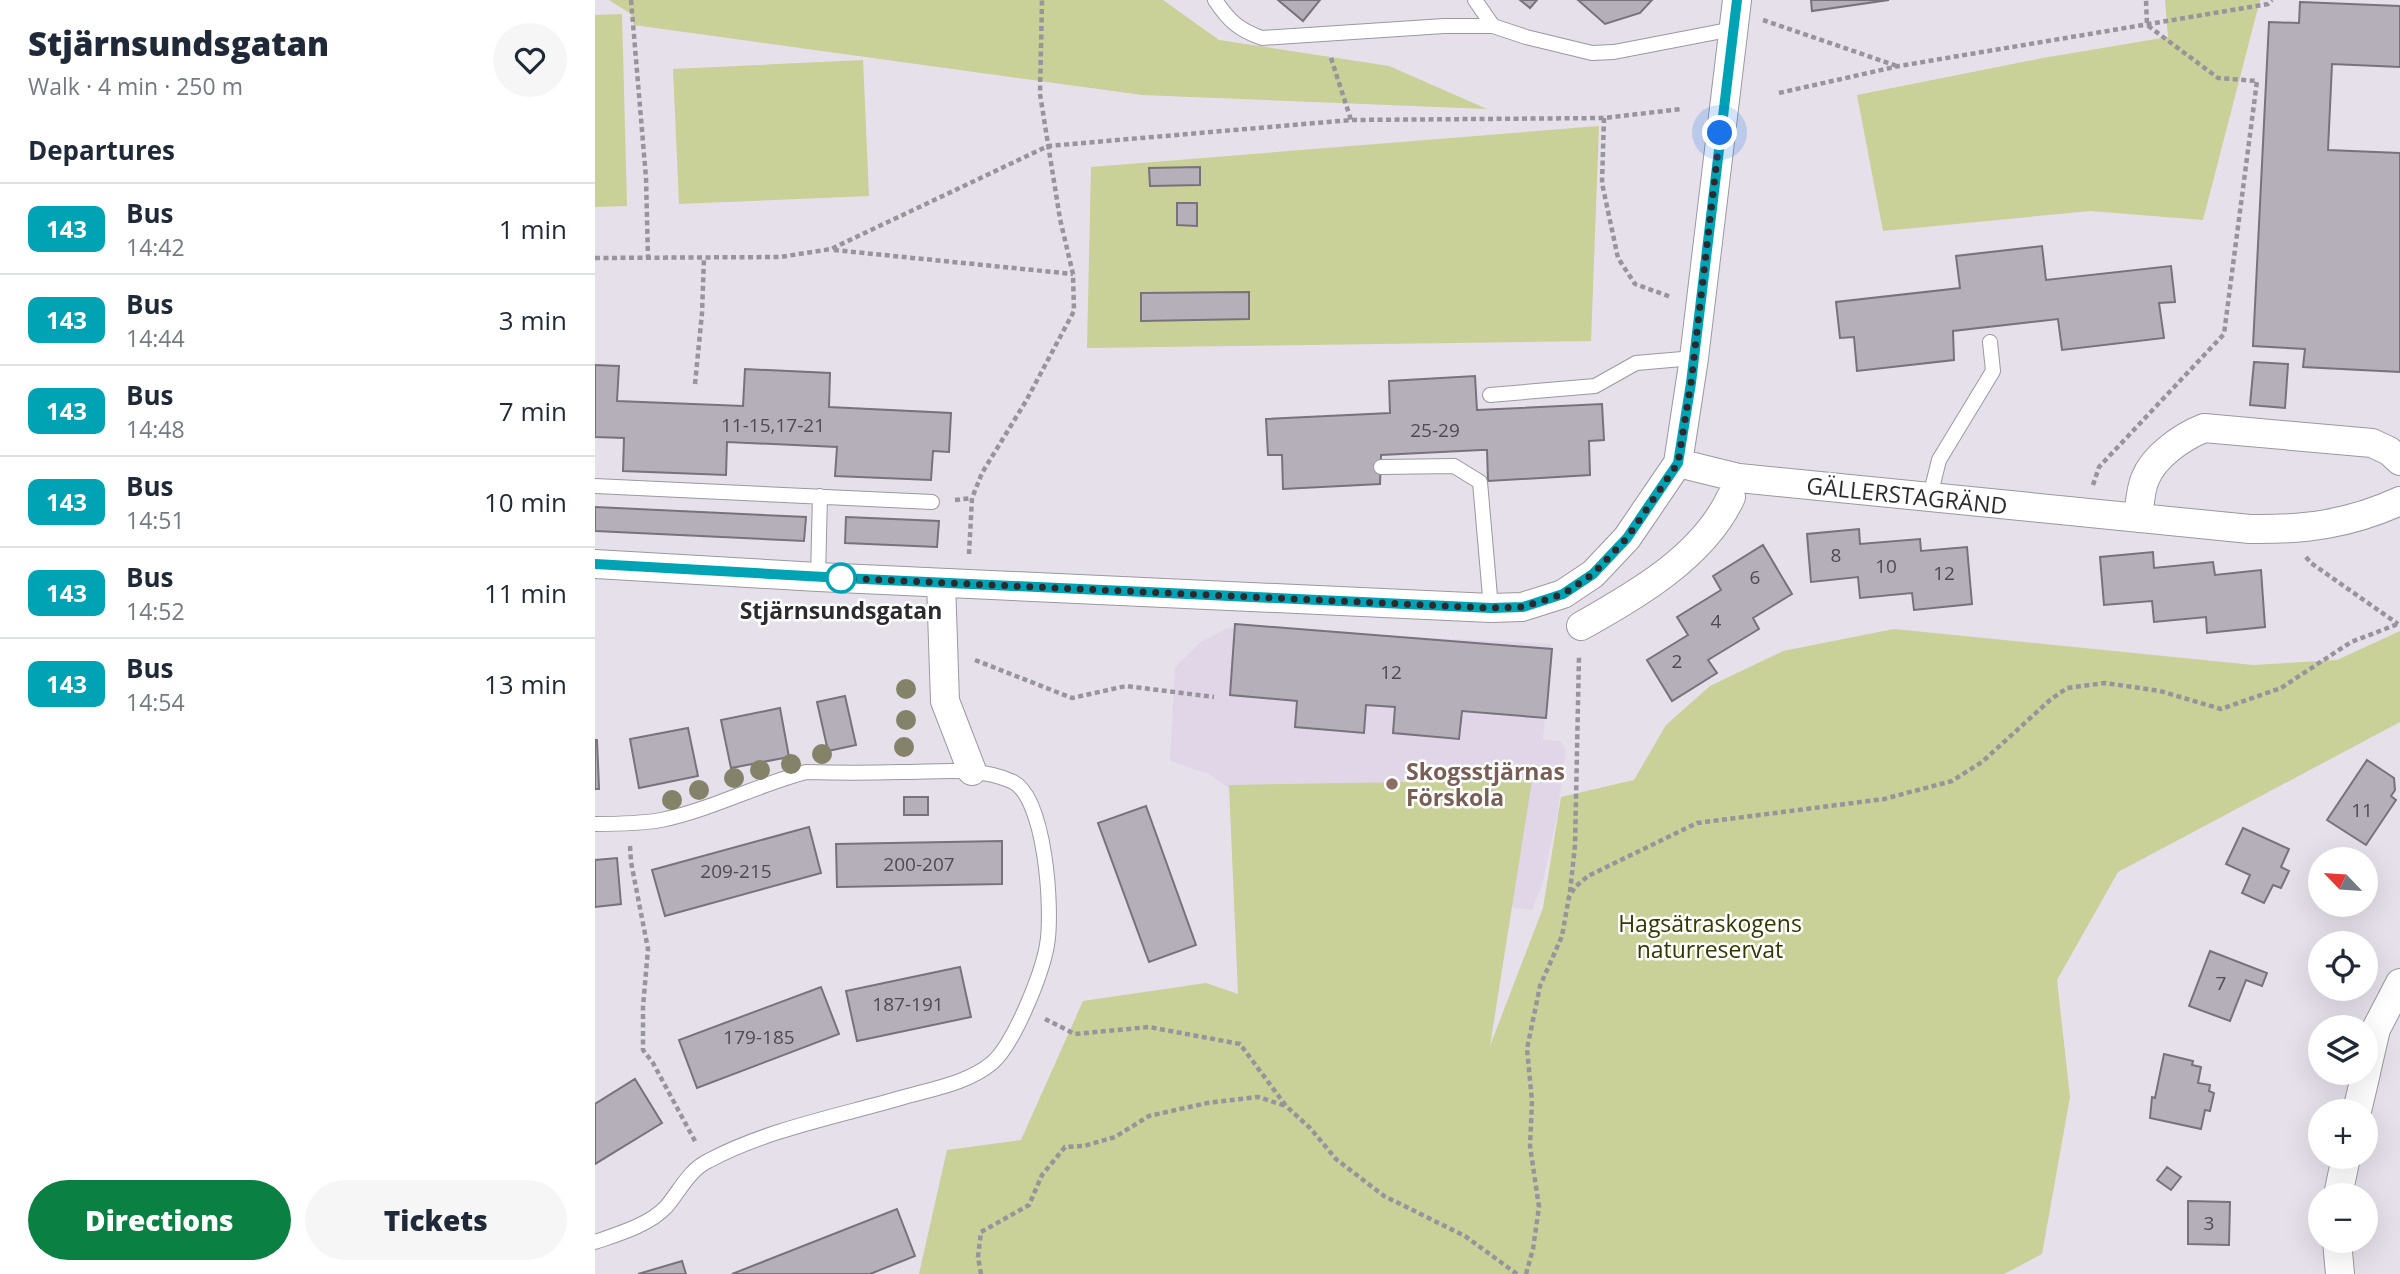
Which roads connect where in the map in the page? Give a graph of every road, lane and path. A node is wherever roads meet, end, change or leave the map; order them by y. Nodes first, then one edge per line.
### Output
1 (631, 0) edge
2 (1042, 0) edge
3 (1215, 0) edge
4 (1475, 0) edge
5 (2146, 0) edge
6 (2272, 0) edge
7 (1735, 13) edge
8 (2147, 25) junction
9 (1493, 26) junction
10 (1324, 35) junction
11 (1899, 66) junction
12 (1779, 93) dead end
13 (1681, 109) dead end
14 (1604, 118) junction
15 (1351, 120) junction
16 (1048, 146) junction
17 (831, 249) junction
18 (595, 258) edge
19 (648, 258) junction
20 (703, 258) junction
21 (1073, 274) junction
22 (1700, 301) junction
23 (1990, 342) dead end
24 (1694, 358) junction
25 (695, 384) dead end
26 (1490, 395) dead end
27 (2400, 461) edge
28 (1678, 463) junction
29 (1381, 467) dead end
30 (595, 486) edge
31 (2091, 489) dead end
32 (820, 496) junction
33 (1930, 496) junction
34 (1731, 497) dead end
35 (932, 502) dead end
36 (2400, 502) edge
37 (2138, 518) junction
38 (2283, 530) junction
39 (969, 561) dead end
40 (595, 564) edge
41 (818, 577) junction
42 (941, 583) junction
43 (1491, 608) junction
44 (2399, 625) edge
45 (1581, 626) joint
46 (943, 649) junction
47 (1214, 697) dead end
48 (972, 771) junction
49 (595, 824) edge
50 (629, 824) junction
51 (1569, 897) junction
52 (2400, 984) edge
53 (1024, 1009) junction
54 (2378, 1025) edge
55 (1286, 1107) junction
56 (705, 1161) junction
57 (595, 1242) edge
58 (2338, 1253) edge
59 (981, 1274) edge
60 (1517, 1274) edge
61 (1526, 1274) edge
62 (2340, 1274) edge

1 - 19 path
2 - 16 path
3 - 10 lane
4 - 9 lane
5 - 8 path
6 - 8 path
7 - 9 lane
7 - 11 path
7 - 22 street
8 - 11 path
8 - 31 path
9 - 10 lane
10 - 15 path
11 - 12 path
13 - 14 path
14 - 15 path
14 - 22 path
15 - 16 path
16 - 17 path
16 - 21 path
17 - 20 path
17 - 21 path
18 - 19 path
19 - 20 path
20 - 25 path
21 - 39 path
22 - 24 street
23 - 33 lane
24 - 26 lane
24 - 28 street
27 - 37 street
28 - 33 street, GÄLLERSTAGRÄND
28 - 43 street
29 - 43 lane
30 - 32 lane
32 - 35 lane
32 - 41 lane
33 - 37 street, GÄLLERSTAGRÄND
34 - 45 street
36 - 38 street, GÄLLERSTAGRÄND
37 - 38 street, GÄLLERSTAGRÄND
38 - 44 path
40 - 41 street
41 - 42 street
42 - 43 street
42 - 46 street
44 - 51 path
45 - 51 path
46 - 47 path
46 - 48 street
48 - 50 lane
48 - 53 lane
49 - 50 lane
50 - 56 path
51 - 61 path
52 - 54 street
53 - 55 path
53 - 56 lane
55 - 59 path
55 - 60 path
56 - 57 lane
58 - 62 street

